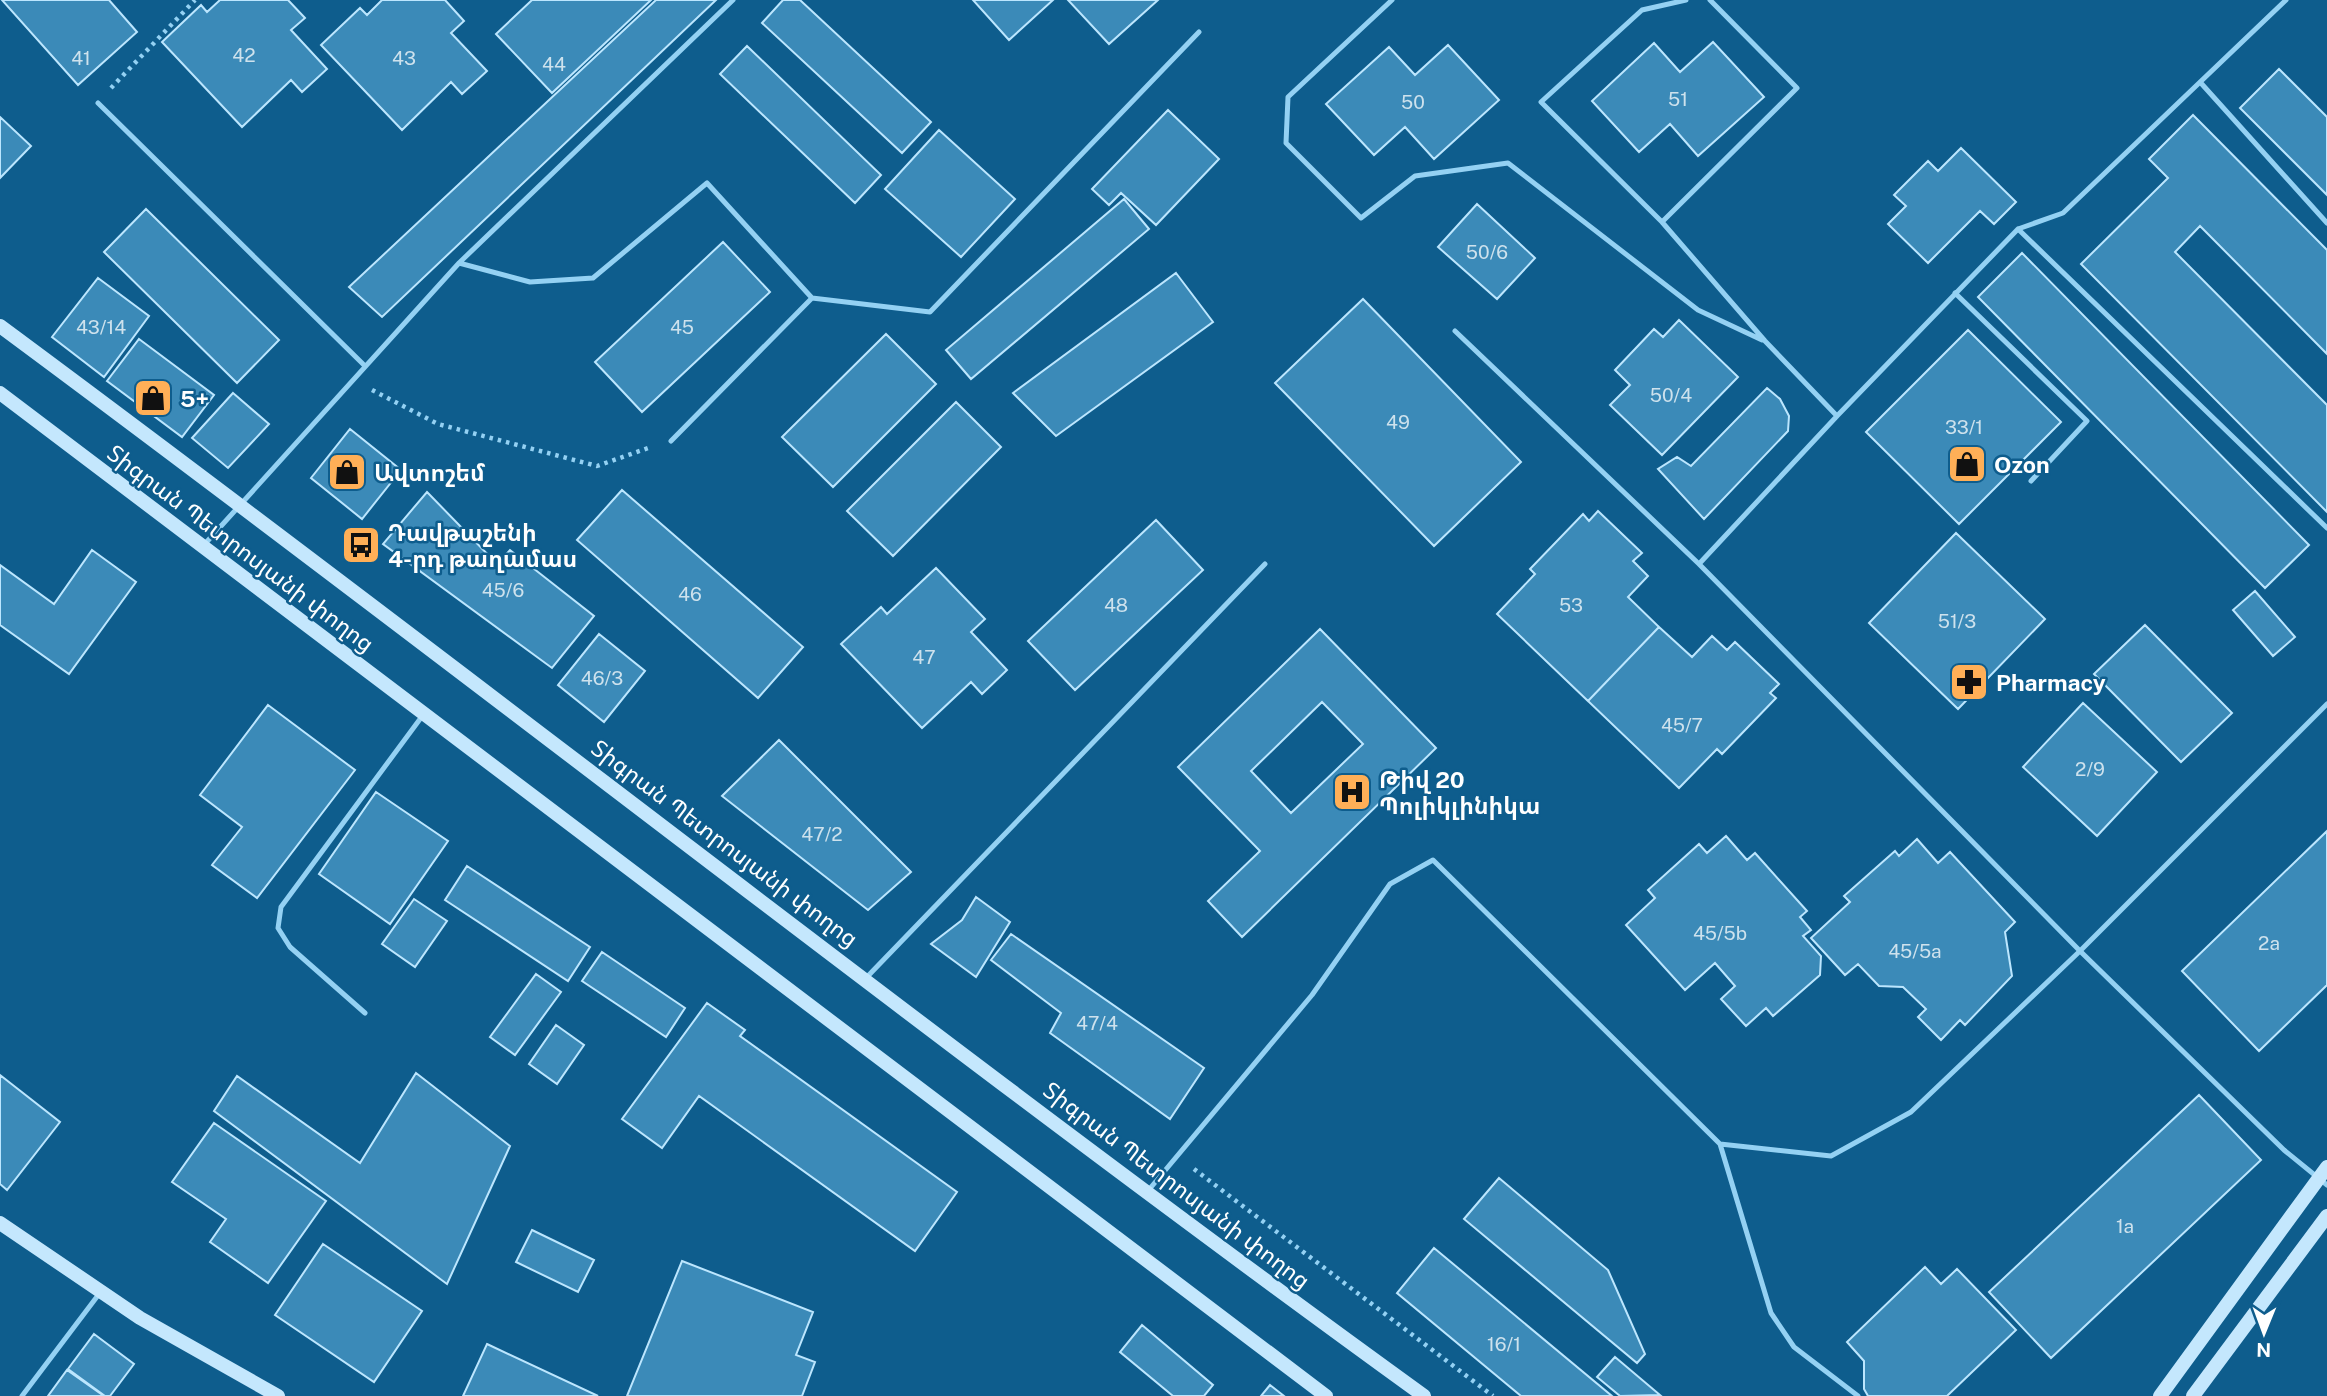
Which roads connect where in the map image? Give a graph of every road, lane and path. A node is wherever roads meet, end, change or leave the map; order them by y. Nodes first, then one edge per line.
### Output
1 (195, 0) edge
2 (733, 0) edge
3 (1392, 0) edge
4 (1686, 0) edge
5 (1710, 0) edge
6 (2286, 0) edge
7 (1199, 32) dead end
8 (2200, 82) junction
9 (98, 103) joint
10 (1662, 222) junction
11 (2327, 223) edge
12 (2018, 229) junction
13 (459, 263) junction
14 (1955, 293) junction
15 (812, 298) junction
16 (0, 326) edge
17 (1455, 331) dead end
18 (1765, 341) junction
19 (365, 366) junction
20 (352, 380) junction
21 (0, 393) edge
22 (1837, 416) junction
23 (671, 440) joint
24 (2031, 481) dead end
25 (240, 504) junction
26 (2327, 528) edge
27 (203, 546) junction
28 (1265, 564) dead end
29 (1699, 564) junction
30 (2327, 704) edge
31 (423, 715) junction
32 (2080, 951) junction
33 (866, 978) junction
34 (365, 1013) dead end
35 (1720, 1144) junction
36 (1177, 1155) junction
37 (2324, 1177) edge
38 (1147, 1192) junction
39 (2327, 1216) edge
40 (0, 1223) edge
41 (101, 1291) junction
42 (22, 1396) edge
43 (278, 1396) edge
44 (1326, 1396) edge
45 (1424, 1396) edge
46 (1493, 1396) edge
47 (1858, 1396) edge
48 (2160, 1396) edge
49 (2193, 1396) edge

1 - 9 path
2 - 13 lane
3 - 18 lane
4 - 10 lane
5 - 10 lane
6 - 8 lane
7 - 15 lane
8 - 11 lane
8 - 12 lane
9 - 19 lane
10 - 18 lane
12 - 14 lane
12 - 26 lane
13 - 15 lane
13 - 19 lane
14 - 22 lane
14 - 24 lane
15 - 23 lane
16 - 25 main road, Տիգրան Պետրոսյանի փողոց
17 - 29 lane
18 - 22 lane
19 - 20 lane
20 - 23 path
20 - 25 lane
21 - 27 main road, Տիգրան Պետրոսյանի փողոց
22 - 29 lane
25 - 27 lane
25 - 33 main road, Տիգրան Պետրոսյանի փողոց
27 - 31 main road, Տիգրան Պետրոսյանի փողոց
28 - 33 lane
29 - 32 lane
30 - 32 lane
31 - 34 lane
31 - 44 main road, Տիգրան Պետրոսյանի փողոց
32 - 35 lane
32 - 37 lane
33 - 38 main road, Տիգրան Պետրոսյանի փողոց
35 - 36 lane
35 - 47 lane
36 - 38 lane
36 - 46 path
37 - 48 main road
38 - 45 main road, Տիգրան Պետրոսյանի փողոց
39 - 49 main road
40 - 41 main road
41 - 42 lane
41 - 43 main road

